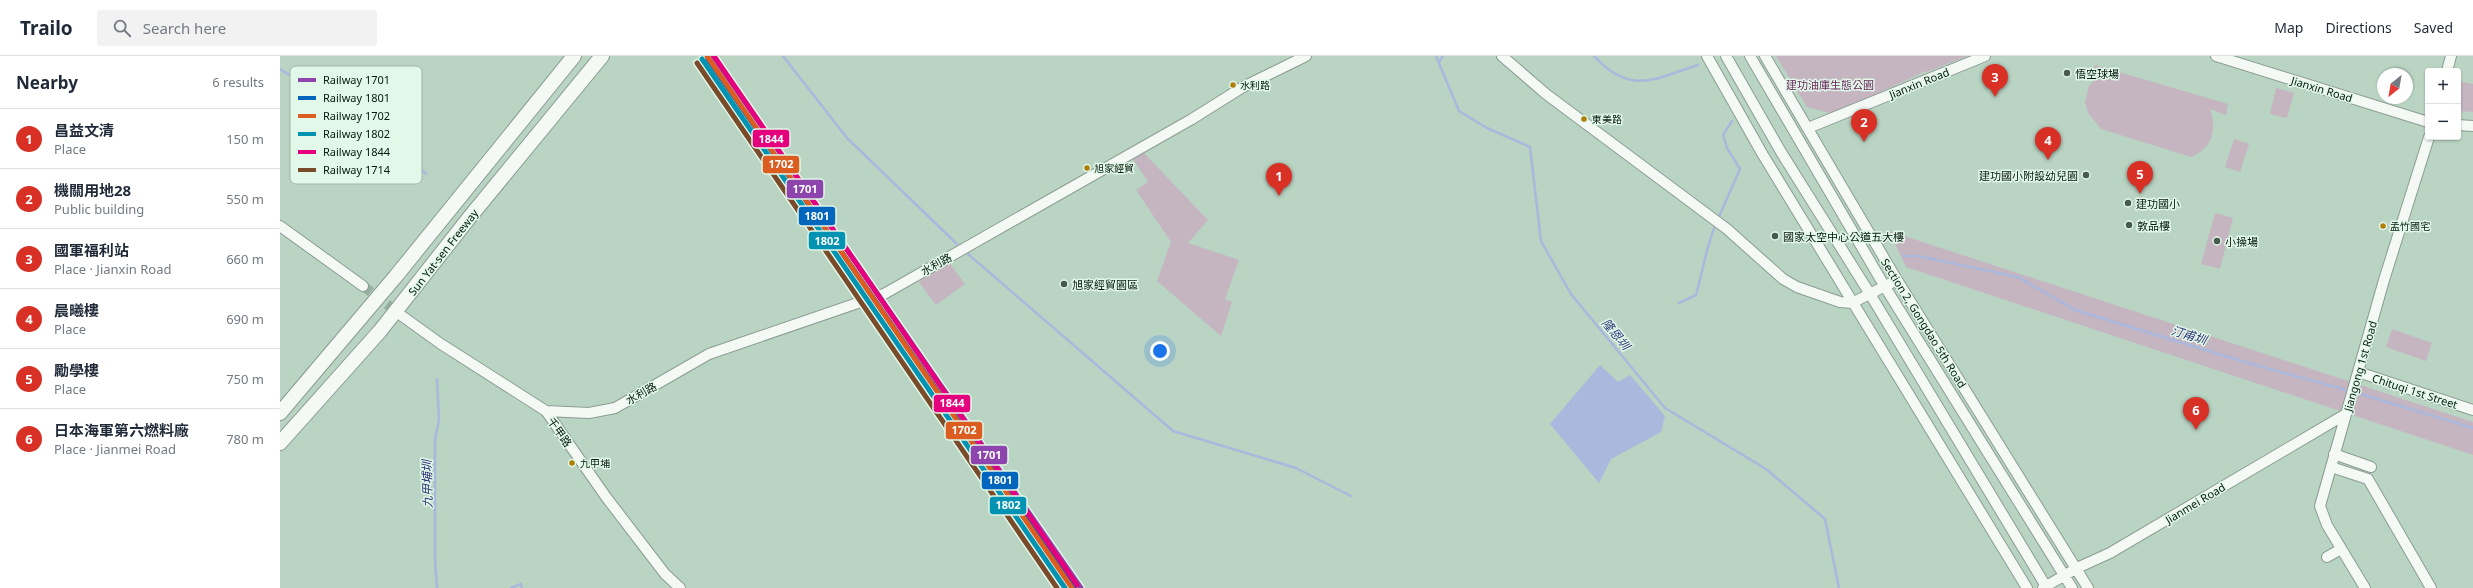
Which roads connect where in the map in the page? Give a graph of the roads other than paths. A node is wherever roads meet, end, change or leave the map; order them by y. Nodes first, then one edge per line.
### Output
1 (574, 56) edge
2 (1306, 56) edge
3 (1502, 56) edge
4 (1707, 56) edge
5 (1726, 56) edge
6 (1750, 56) edge
7 (1765, 56) edge
8 (1986, 56) edge
9 (2216, 56) edge
10 (2451, 56) edge
11 (601, 57) edge
12 (2448, 68) edge
13 (2425, 121) edge
14 (2461, 126) edge
15 (2473, 126) edge
16 (1808, 128) junction
17 (2428, 140) edge
18 (280, 226) edge
19 (1897, 280) junction
20 (363, 286) tunnel mouth
21 (1885, 287) junction
22 (1870, 294) junction
23 (1852, 303) junction
24 (402, 316) tunnel mouth
25 (2358, 372) junction
26 (2473, 410) edge
27 (546, 411) junction
28 (2347, 411) junction
29 (280, 413) edge
30 (280, 443) edge
31 (2334, 454) junction
32 (2331, 467) junction
33 (2371, 467) dead end
34 (2341, 549) junction
35 (2327, 557) dead end
36 (2077, 568) junction
37 (2065, 576) junction
38 (2045, 587) edge
39 (680, 588) edge
40 (2027, 588) edge
41 (2072, 588) edge
42 (2088, 588) edge
43 (2365, 588) edge
44 (2431, 588) edge

1 - 29 highway, Sun Yat-sen Freeway
2 - 27 street, 水利路
3 - 23 street
4 - 23 street
5 - 22 street
6 - 21 street, Section 2, Gongdao 5th Road
7 - 16 street, Section 2, Gongdao 5th Road
8 - 16 street, Jianxin Road
9 - 13 street, Jianxin Road
10 - 12 street
11 - 30 highway, Sun Yat-sen Freeway
14 - 15 street
16 - 19 street, Section 2, Gongdao 5th Road
17 - 25 street, Jiangong 1st Road
18 - 20 street
19 - 21 street
19 - 36 street, Section 2, Gongdao 5th Road
21 - 22 street
21 - 37 street, Section 2, Gongdao 5th Road
22 - 23 street
22 - 38 street
23 - 40 street
24 - 27 street, 千甲路
25 - 26 street, Chituqi 1st Street
25 - 28 street, Jiangong 1st Road
27 - 39 street, 千甲路
28 - 31 street, Jiangong 1st Road
28 - 36 street, Jianmei Road
31 - 32 street, Jiangong 1st Road
31 - 33 street
32 - 34 street, Jiangong 1st Road
32 - 44 street
34 - 35 street
34 - 43 street, Jiangong 1st Road
36 - 37 street, Jianmei Road
36 - 42 street, Section 2, Gongdao 5th Road
37 - 38 street, Jianmei Road
37 - 41 street, Section 2, Gongdao 5th Road

